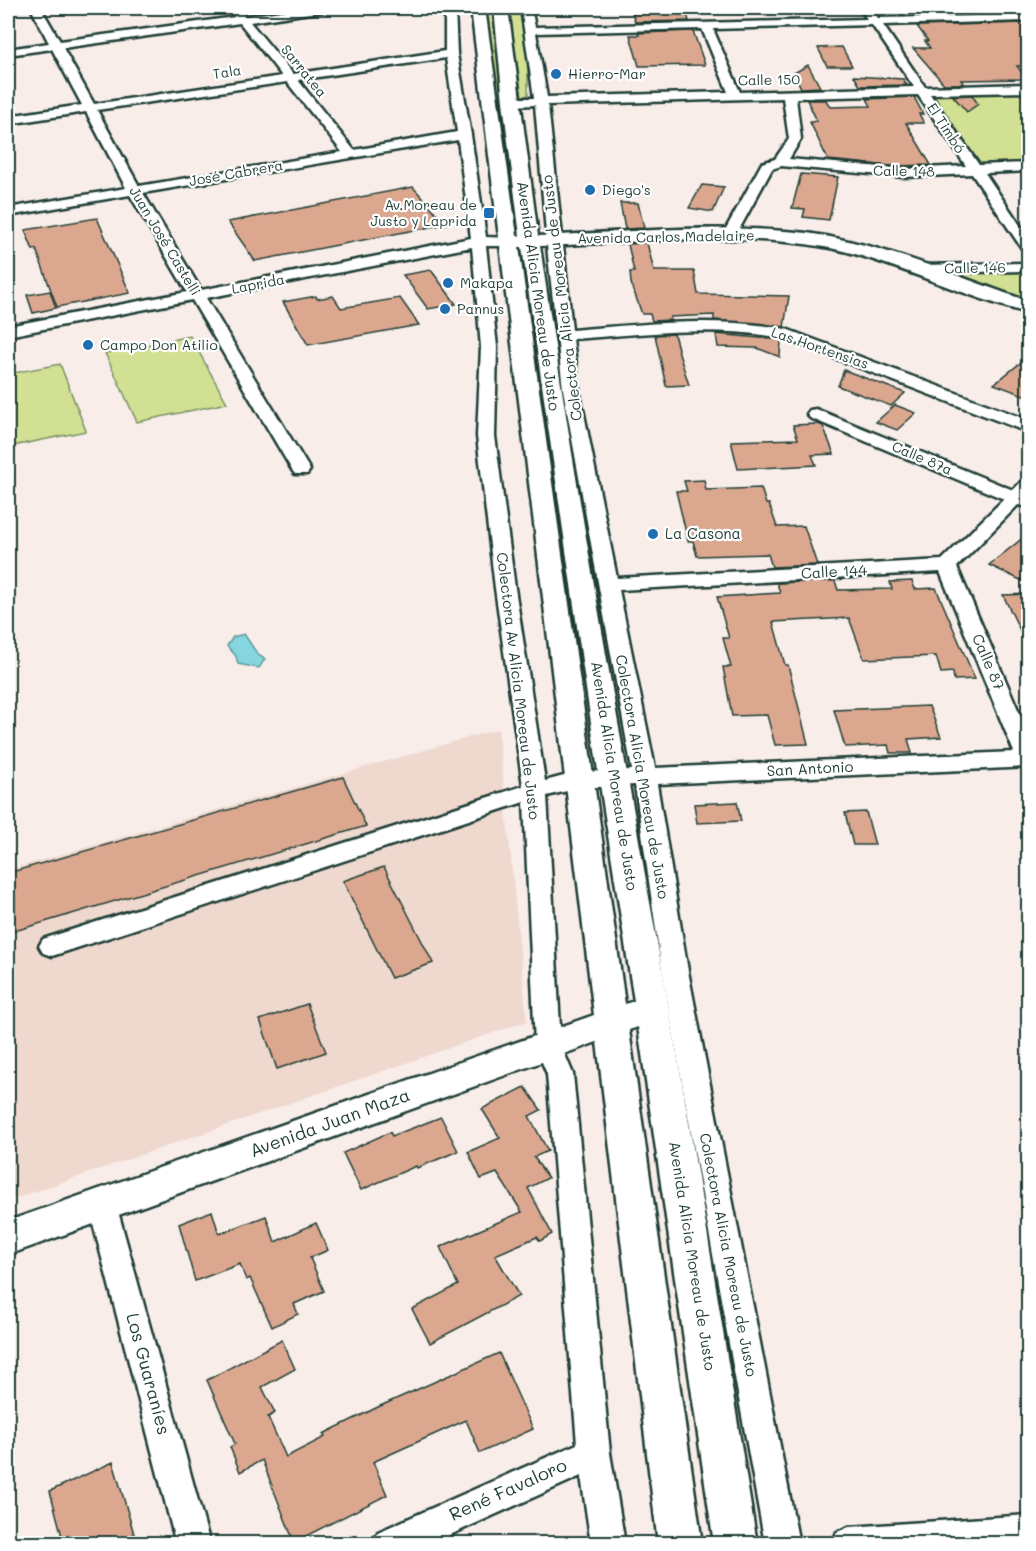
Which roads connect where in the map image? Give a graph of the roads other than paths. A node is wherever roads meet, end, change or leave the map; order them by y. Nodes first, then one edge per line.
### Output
1 (36, 8) edge
2 (233, 8) edge
3 (324, 8) edge
4 (450, 8) edge
5 (478, 8) edge
6 (501, 8) edge
7 (526, 8) edge
8 (865, 8) edge
9 (1029, 18) edge
10 (243, 19) junction
11 (875, 22) junction
12 (706, 26) junction
13 (530, 30) junction
14 (56, 45) junction
15 (8, 52) edge
16 (451, 54) junction
17 (289, 78) junction
18 (1029, 88) edge
19 (1004, 89) junction
20 (922, 92) junction
21 (789, 95) junction
22 (736, 96) junction
23 (1029, 97) edge
24 (541, 101) junction
25 (511, 102) junction
26 (90, 108) junction
27 (8, 120) edge
28 (465, 135) junction
29 (351, 154) junction
30 (780, 162) junction
31 (1029, 167) edge
32 (973, 169) junction
33 (134, 190) junction
34 (8, 212) edge
35 (730, 234) junction
36 (553, 240) junction
37 (480, 241) junction
38 (519, 241) junction
39 (1029, 247) edge
40 (1029, 267) edge
41 (921, 270) junction
42 (198, 295) junction
43 (1029, 307) edge
44 (8, 332) edge
45 (564, 335) junction
46 (816, 414) dead end
47 (1029, 426) edge
48 (301, 470) dead end
49 (1024, 495) edge
50 (947, 566) junction
51 (607, 585) junction
52 (1029, 758) edge
53 (645, 777) junction
54 (594, 779) junction
55 (535, 792) junction
56 (52, 945) dead end
57 (653, 1008) junction
58 (611, 1023) junction
59 (548, 1045) junction
60 (102, 1204) junction
61 (8, 1238) edge
62 (594, 1452) junction
63 (1029, 1532) edge
64 (193, 1544) edge
65 (390, 1544) edge
66 (608, 1544) edge
67 (680, 1544) edge
68 (736, 1544) edge
69 (782, 1544) edge
70 (849, 1544) edge

1 - 14 street, Juan José Castelli
2 - 10 street, Sarratea
3 - 10 street
4 - 16 street
5 - 38 main road, Avenida Alicia Moreau de Justo
6 - 25 main road, Avenida Alicia Moreau de Justo
7 - 13 street, Colectora Alicia Moreau de Justo
8 - 11 street, El Timbó
9 - 11 street
10 - 14 street
10 - 17 street, Sarratea
11 - 12 street
11 - 20 street, El Timbó
12 - 13 street
12 - 22 street
13 - 24 street, Colectora Alicia Moreau de Justo
14 - 15 street
14 - 26 street, Juan José Castelli
16 - 17 street, Tala
16 - 28 street
17 - 26 street, Tala
17 - 29 street, Sarratea
18 - 19 street, Calle 150
19 - 20 street, Calle 150
19 - 23 street
20 - 21 street, Calle 150
20 - 32 street, El Timbó
21 - 22 street, Calle 150
21 - 30 street
22 - 24 street, Calle 150
24 - 25 street, Calle 150
24 - 36 street, Colectora Alicia Moreau de Justo
25 - 38 main road, Avenida Alicia Moreau de Justo
26 - 27 street, Tala
26 - 33 street, Juan José Castelli
28 - 29 street, José Cabrera
28 - 37 street
29 - 33 street, José Cabrera
30 - 32 street, Calle 148
30 - 35 street
31 - 32 street, Calle 148
32 - 39 street, El Timbó
33 - 34 street, José Cabrera
33 - 42 street, Juan José Castelli
35 - 36 main road, Avenida Carlos Madelaire
35 - 41 main road, Avenida Carlos Madelaire
36 - 38 main road, Avenida Carlos Madelaire
36 - 45 street, Colectora Alicia Moreau de Justo
37 - 38 street, Laprida
37 - 42 street, Laprida
37 - 55 street, Colectora Av Alicia Moreau de Justo
38 - 54 main road, Avenida Alicia Moreau de Justo
40 - 41 street, Calle 146
41 - 43 main road, Avenida Carlos Madelaire
42 - 44 street, Laprida
42 - 48 street, Juan José Castelli
45 - 47 street, Las Hortensias
45 - 51 street, Colectora Alicia Moreau de Justo
46 - 49 street, Calle 87a
49 - 50 street
50 - 51 street, Calle 144
50 - 52 street, Calle 87
51 - 53 street, Colectora Alicia Moreau de Justo
52 - 53 street, San Antonio
53 - 54 street, San Antonio
53 - 69 street, Colectora Alicia Moreau de Justo
54 - 55 street, San Antonio
54 - 57 main road, Avenida Alicia Moreau de Justo
54 - 58 main road, Avenida Alicia Moreau de Justo
55 - 56 street, San Antonio
55 - 59 street, Colectora Av Alicia Moreau de Justo
57 - 58 main road, Avenida Juan Maza
57 - 68 main road, Avenida Alicia Moreau de Justo
58 - 59 main road, Avenida Juan Maza
58 - 67 main road, Avenida Alicia Moreau de Justo
59 - 60 main road, Avenida Juan Maza
59 - 62 street
60 - 61 main road, Avenida Juan Maza
60 - 64 street, Los Guaraníes
62 - 65 street, René Favaloro
62 - 66 street
63 - 70 street

